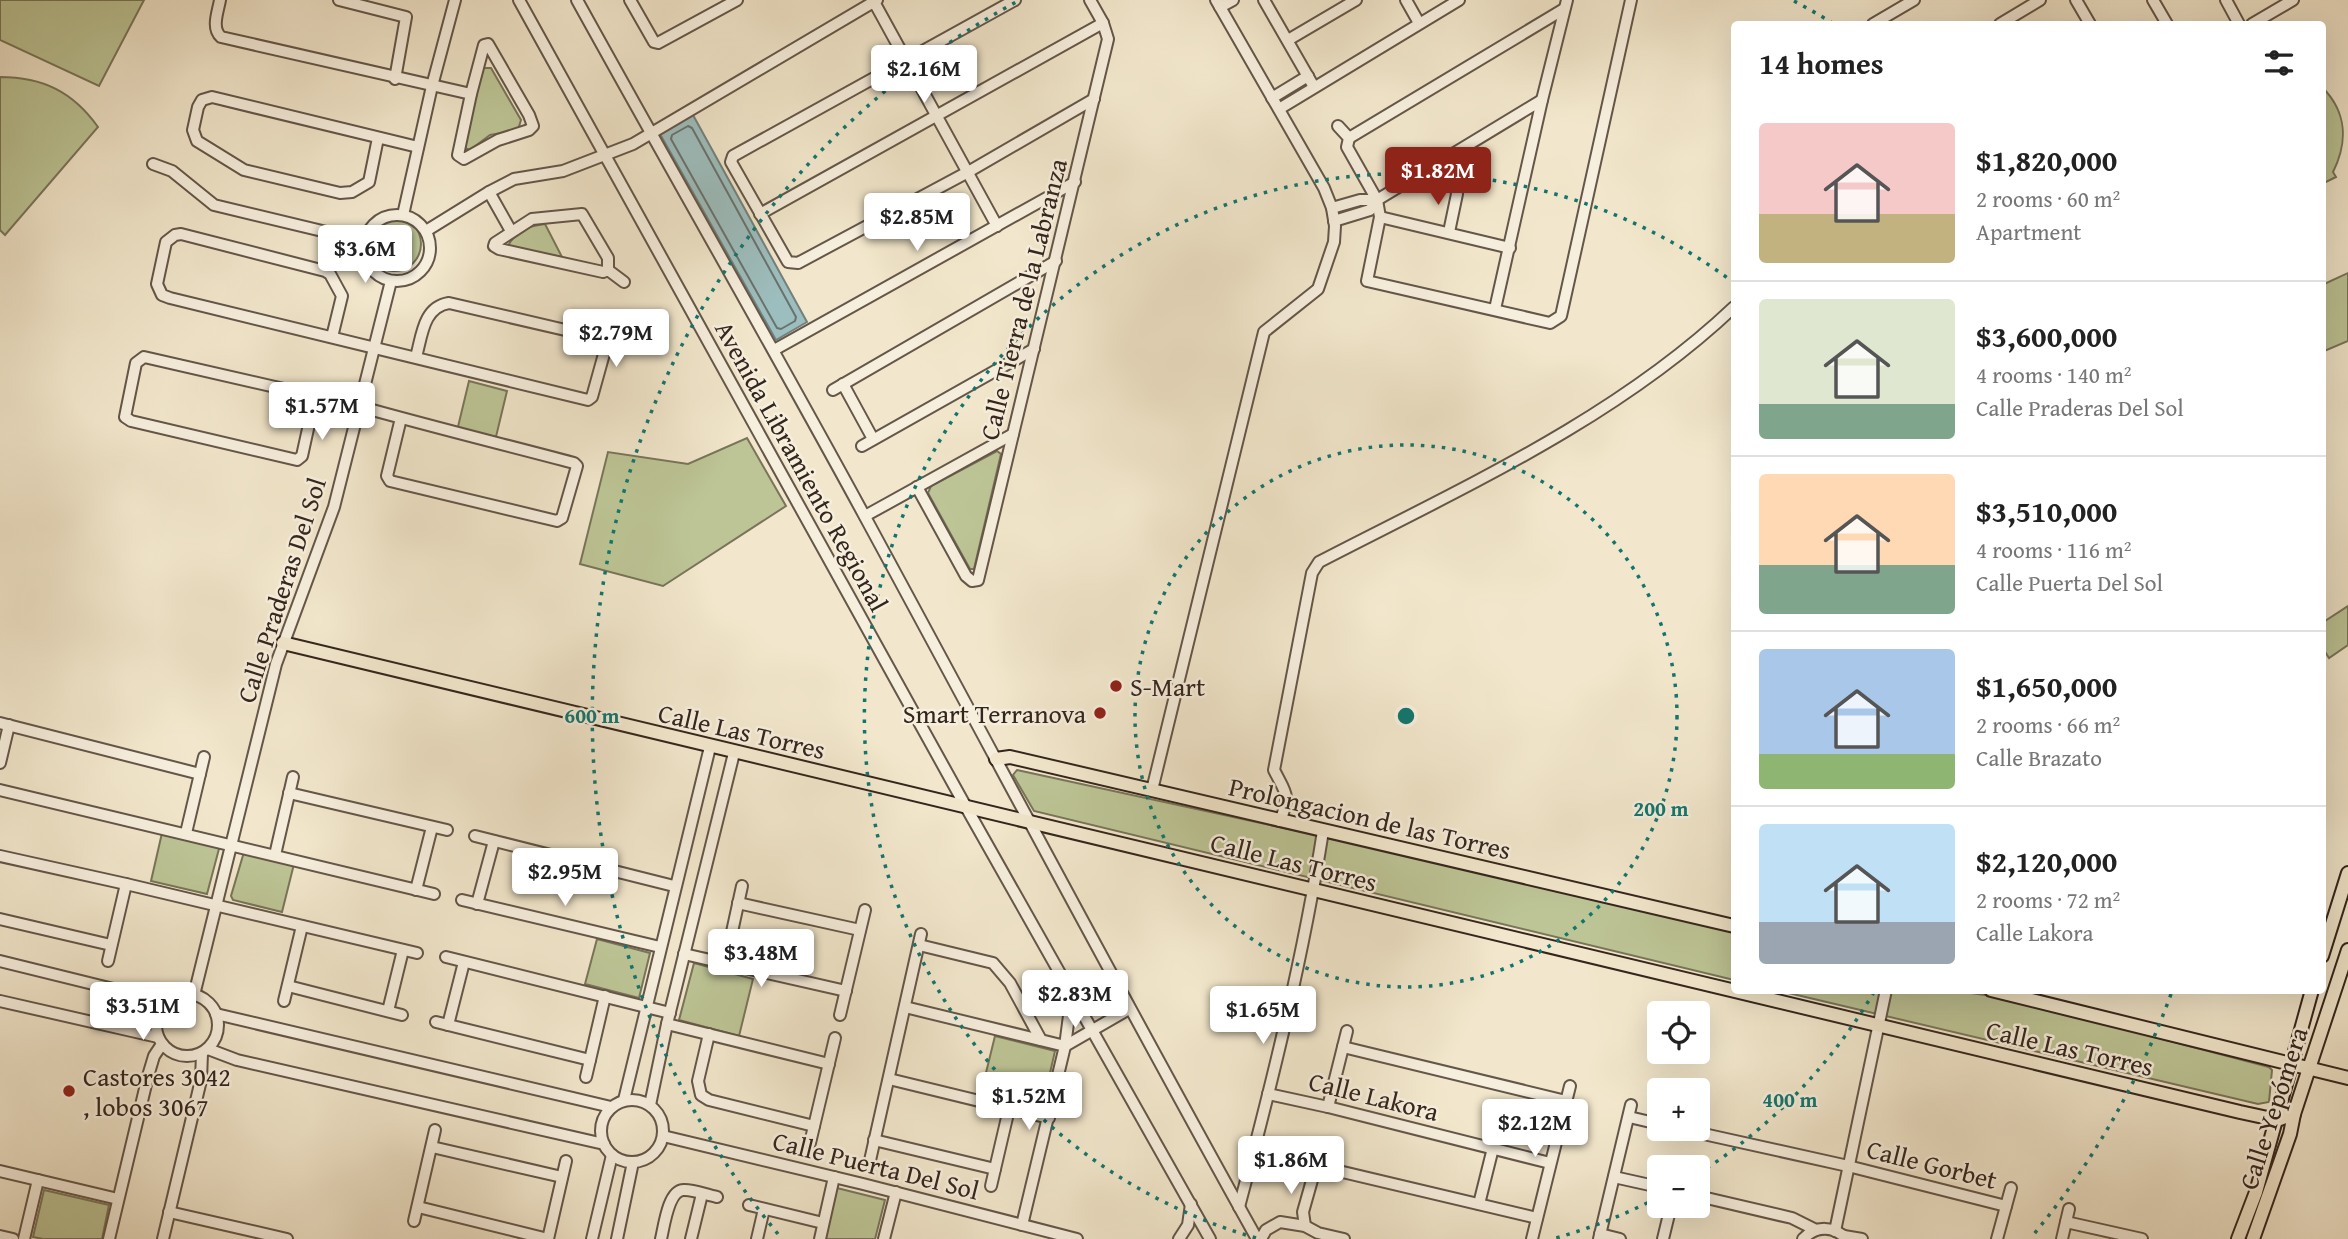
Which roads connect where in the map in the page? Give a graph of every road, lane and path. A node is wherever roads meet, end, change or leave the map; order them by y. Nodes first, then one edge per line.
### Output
1 (220, 0) edge
2 (339, 0) edge
3 (455, 0) edge
4 (519, 0) edge
5 (577, 0) edge
6 (630, 0) edge
7 (737, 0) edge
8 (1015, 0) edge
9 (1090, 0) edge
10 (1233, 0) edge
11 (1264, 0) edge
12 (1356, 0) edge
13 (1406, 0) edge
14 (1459, 0) edge
15 (1631, 0) edge
16 (1914, 0) edge
17 (2040, 0) edge
18 (2076, 0) edge
19 (2153, 0) edge
20 (2226, 0) edge
21 (2293, 0) edge
22 (875, 1) edge
23 (1218, 4) edge
24 (1566, 5) edge
25 (1878, 21) edge
26 (2005, 21) edge
27 (2088, 21) edge
28 (2165, 21) edge
29 (2237, 21) edge
30 (2257, 21) edge
31 (1103, 23) junction
32 (1419, 23) junction
33 (1288, 40) junction
34 (907, 61) junction
35 (1308, 76) junction
36 (395, 79) junction
37 (432, 86) junction
38 (1314, 87) junction
39 (471, 94) junction
40 (1272, 98) junction
41 (1094, 99) junction
42 (1542, 100) junction
43 (1279, 109) junction
44 (937, 116) junction
45 (1338, 126) dead end
46 (650, 132) junction
47 (378, 138) junction
48 (1349, 138) junction
49 (418, 147) junction
50 (604, 156) junction
51 (153, 164) dead end
52 (968, 172) junction
53 (1075, 182) junction
54 (1455, 182) dead end
55 (489, 192) junction
56 (1377, 200) junction
57 (1332, 208) junction
58 (760, 214) junction
59 (403, 215) junction
60 (1380, 217) junction
61 (1334, 221) junction
62 (997, 226) junction
63 (426, 231) junction
64 (511, 231) junction
65 (1449, 232) junction
66 (364, 241) junction
67 (1510, 248) junction
68 (1056, 261) junction
69 (608, 270) junction
70 (391, 281) junction
71 (624, 282) dead end
72 (1495, 309) junction
73 (1731, 309) edge
74 (332, 337) junction
75 (373, 348) junction
76 (1034, 349) junction
77 (774, 350) junction
78 (416, 357) junction
79 (315, 397) junction
80 (358, 406) junction
81 (401, 418) junction
82 (1013, 434) junction
83 (873, 439) junction
84 (862, 446) dead end
85 (917, 487) junction
86 (864, 516) junction
87 (283, 643) junction
88 (4, 724) edge
89 (710, 747) junction
90 (734, 752) junction
91 (204, 757) dead end
92 (996, 759) junction
93 (0, 763) edge
94 (200, 774) junction
95 (292, 777) dead end
96 (0, 790) edge
97 (1152, 790) junction
98 (289, 793) junction
99 (966, 807) junction
100 (1027, 821) junction
101 (1280, 821) junction
102 (432, 827) junction
103 (447, 830) dead end
104 (1323, 831) junction
105 (186, 833) junction
106 (474, 836) dead end
107 (494, 841) junction
108 (232, 844) junction
109 (275, 855) junction
110 (0, 856) edge
111 (2348, 873) edge
112 (126, 884) junction
113 (674, 886) junction
114 (742, 886) dead end
115 (416, 890) junction
116 (1313, 891) junction
117 (434, 894) dead end
118 (462, 900) dead end
119 (738, 903) junction
120 (477, 904) junction
121 (217, 905) junction
122 (864, 910) dead end
123 (0, 919) edge
124 (1731, 925) edge
125 (302, 926) junction
126 (860, 930) junction
127 (2326, 943) edge
128 (111, 945) junction
129 (660, 947) junction
130 (403, 950) junction
131 (2348, 950) edge
132 (417, 953) dead end
133 (684, 954) junction
134 (446, 957) dead end
135 (0, 961) edge
136 (108, 961) dead end
137 (464, 962) junction
138 (725, 964) junction
139 (288, 986) junction
140 (846, 991) junction
141 (1731, 991) edge
142 (1072, 993) junction
143 (1745, 994) edge
144 (1885, 994) edge
145 (2007, 994) edge
146 (2311, 994) edge
147 (194, 995) junction
148 (605, 996) junction
149 (0, 1001) edge
150 (284, 1001) dead end
151 (166, 1002) junction
152 (646, 1006) junction
153 (905, 1007) junction
154 (1129, 1009) junction
155 (388, 1011) junction
156 (216, 1014) junction
157 (840, 1015) dead end
158 (402, 1016) dead end
159 (668, 1019) junction
160 (436, 1022) dead end
161 (448, 1025) junction
162 (1879, 1026) junction
163 (1093, 1030) junction
164 (1347, 1031) dead end
165 (709, 1034) junction
166 (835, 1038) dead end
167 (160, 1041) junction
168 (1041, 1041) junction
169 (1065, 1046) junction
170 (1343, 1047) junction
171 (205, 1051) junction
172 (590, 1060) junction
173 (829, 1064) junction
174 (2291, 1064) junction
175 (2309, 1068) junction
176 (586, 1077) dead end
177 (2348, 1078) edge
178 (889, 1079) junction
179 (1570, 1086) dead end
180 (1268, 1094) junction
181 (624, 1100) junction
182 (1566, 1101) junction
183 (650, 1105) junction
184 (1631, 1105) dead end
185 (611, 1107) junction
186 (1328, 1107) junction
187 (1009, 1109) junction
188 (2294, 1114) junction
189 (1049, 1118) junction
190 (1629, 1118) junction
191 (2277, 1120) junction
192 (1647, 1122) edge
193 (814, 1126) junction
194 (435, 1130) dead end
195 (1710, 1135) edge
196 (663, 1136) junction
197 (874, 1140) junction
198 (810, 1143) dead end
199 (604, 1144) junction
200 (432, 1147) junction
201 (1493, 1148) junction
202 (1254, 1151) junction
203 (612, 1155) junction
204 (566, 1161) dead end
205 (633, 1162) junction
206 (1550, 1163) junction
207 (869, 1165) dead end
208 (1316, 1166) junction
209 (1848, 1166) junction
210 (995, 1169) junction
211 (0, 1171) edge
212 (562, 1177) junction
213 (834, 1177) junction
214 (1614, 1177) junction
215 (38, 1180) junction
216 (1647, 1184) edge
217 (991, 1186) dead end
218 (2011, 1188) dead end
219 (896, 1192) junction
220 (702, 1194) junction
221 (717, 1197) dead end
222 (118, 1199) junction
223 (1710, 1199) edge
224 (1191, 1204) junction
225 (1479, 1204) junction
226 (748, 1205) dead end
227 (2006, 1206) junction
228 (418, 1207) junction
229 (1239, 1207) junction
230 (764, 1209) junction
231 (2069, 1209) dead end
232 (169, 1212) junction
233 (1537, 1218) junction
234 (1668, 1218) edge
235 (414, 1221) dead end
236 (2066, 1222) junction
237 (823, 1223) junction
238 (1022, 1225) junction
239 (1305, 1226) junction
240 (1816, 1230) junction
241 (248, 1234) edge
242 (1842, 1235) edge
243 (0, 1236) edge
244 (1600, 1237) edge
245 (13, 1239) edge
246 (24, 1239) edge
247 (109, 1239) edge
248 (163, 1239) edge
249 (288, 1239) edge
250 (548, 1239) edge
251 (592, 1239) edge
252 (617, 1239) edge
253 (661, 1239) edge
254 (691, 1239) edge
255 (757, 1239) edge
256 (820, 1239) edge
257 (884, 1239) edge
258 (1077, 1239) edge
259 (1179, 1239) edge
260 (1210, 1239) edge
261 (1259, 1239) edge
262 (1344, 1239) edge
263 (1532, 1239) edge
264 (1620, 1239) edge
265 (1663, 1239) edge
266 (1803, 1239) edge
267 (1862, 1239) edge
268 (1997, 1239) edge
269 (2062, 1239) edge
270 (2142, 1239) edge
271 (2238, 1239) edge
272 (2253, 1239) edge

1 - 36 street
2 - 36 street
3 - 37 street
4 - 50 street, Avenida Libramiento Regional
5 - 46 street, Avenida Libramiento Regional
6 - 7 street
8 - 34 street
9 - 31 street
10 - 23 street
11 - 33 street
12 - 33 street
13 - 32 street
14 - 32 street
15 - 72 street
16 - 25 street
17 - 26 street
18 - 27 street
19 - 28 street
20 - 29 street
21 - 30 street
22 - 34 street
22 - 46 street
23 - 40 street
24 - 42 street
24 - 48 street
31 - 41 street, Calle Tierra de la Labranza
31 - 44 street
32 - 38 street
33 - 35 street
34 - 44 street
34 - 58 street
35 - 38 street
35 - 40 street
36 - 37 street
37 - 39 street
37 - 49 street
38 - 43 street
39 - 39 street
40 - 43 street
41 - 52 street
41 - 53 street, Calle Tierra de la Labranza
42 - 56 street
42 - 67 street
43 - 57 street
44 - 52 street
44 - 58 street
45 - 48 street
46 - 50 street
46 - 77 street, Avenida Libramiento Regional
47 - 47 street
47 - 49 street
48 - 56 street
49 - 59 street
50 - 55 street
50 - 99 street, Avenida Libramiento Regional
51 - 66 street
52 - 58 street
52 - 62 street
53 - 62 street
53 - 68 street, Calle Tierra de la Labranza
54 - 65 street
55 - 63 street
55 - 64 street
56 - 57 street
56 - 60 street
56 - 61 street
57 - 61 street
59 - 63 street
59 - 66 street
60 - 65 street
60 - 72 street
61 - 97 street
62 - 77 street
63 - 70 street
64 - 69 street
64 - 69 street
65 - 67 street
66 - 70 street
67 - 72 street
68 - 76 street, Calle Tierra de la Labranza
68 - 83 street
69 - 71 street
70 - 75 street, Calle Praderas Del Sol
73 - 101 street
74 - 74 street
74 - 75 street
75 - 78 street
75 - 80 street, Calle Praderas Del Sol
76 - 82 street, Calle Tierra de la Labranza
76 - 83 street
77 - 86 street, Avenida Libramiento Regional
78 - 78 street
79 - 79 street
79 - 80 street
80 - 81 street
80 - 87 street, Calle Praderas Del Sol
81 - 81 street
82 - 85 street
82 - 85 street, Calle Tierra de la Labranza
83 - 84 street
85 - 86 street
86 - 92 street, Avenida Libramiento Regional
87 - 89 main road, Calle Las Torres
87 - 108 street, Calle Praderas Del Sol
88 - 93 street
88 - 94 street
89 - 90 main road, Calle Las Torres
89 - 113 street
90 - 99 main road, Calle Las Torres
90 - 133 street
91 - 94 street
92 - 97 main road, Prolongacion de las Torres
92 - 100 street, Avenida Libramiento Regional
94 - 105 street
95 - 98 street
96 - 105 street
97 - 101 main road, Prolongacion de las Torres
98 - 102 street
98 - 109 street
99 - 100 main road, Calle Las Torres
99 - 142 street, Avenida Libramiento Regional
100 - 116 main road, Calle Las Torres
100 - 154 street, Avenida Libramiento Regional
101 - 104 main road, Prolongacion de las Torres
102 - 103 street
102 - 115 street
104 - 116 street
104 - 124 main road, Prolongacion de las Torres
105 - 108 street
106 - 107 street
107 - 113 street
107 - 120 street
108 - 109 street
108 - 121 street, Calle Praderas Del Sol
109 - 115 street
110 - 112 street
111 - 127 main road
112 - 121 street
112 - 128 street
113 - 129 street
114 - 119 street
115 - 117 street
116 - 141 main road, Calle Las Torres
116 - 180 street
118 - 120 street
119 - 126 street
119 - 138 street
120 - 129 street
121 - 125 street
121 - 147 street, Calle Praderas Del Sol
122 - 126 street
123 - 128 street
125 - 130 street
125 - 139 street
126 - 140 street
128 - 136 street
129 - 152 street
130 - 132 street
130 - 155 street
131 - 175 main road, Calle Yepómera
133 - 138 street
133 - 159 street
134 - 137 street
135 - 151 street
137 - 148 street
137 - 161 street
138 - 140 street
139 - 150 street
139 - 155 street
140 - 157 street
142 - 163 street, Avenida Libramiento Regional
142 - 169 street
143 - 162 main road, Calle Las Torres
144 - 162 street
145 - 174 main road
146 - 174 main road, Calle Yepómera
147 - 151 street
147 - 156 street
148 - 152 street
148 - 172 street
149 - 167 street
151 - 167 street
152 - 159 street
152 - 181 street
153 - 168 street
153 - 168 street
153 - 178 street
154 - 163 street
154 - 229 street, Avenida Libramiento Regional
155 - 158 street
156 - 171 street
156 - 185 street
159 - 165 street
159 - 183 street
160 - 161 street
161 - 172 street
162 - 191 main road, Calle Las Torres
162 - 209 street
163 - 169 street
163 - 224 street, Avenida Libramiento Regional
164 - 170 street
165 - 173 street
165 - 193 street
166 - 173 street
167 - 171 street
167 - 222 street
168 - 169 street
169 - 189 street
170 - 182 street
170 - 186 street
171 - 199 street
171 - 232 street
172 - 176 street
173 - 193 street
174 - 175 main road
174 - 191 main road, Calle Yepómera
175 - 177 main road
175 - 188 main road, Calle Yepómera
178 - 187 street
178 - 197 street
179 - 182 street
180 - 186 street, Calle Lakora
180 - 202 street
181 - 183 street
181 - 185 street
182 - 206 street
183 - 196 street
184 - 190 street
185 - 199 street
186 - 201 street, Calle Lakora
187 - 189 street
187 - 210 street
188 - 191 main road
188 - 272 main road, Calle Yepómera
189 - 238 street
190 - 192 street
190 - 214 street
191 - 271 main road, Calle Yepómera
193 - 198 street
194 - 200 street
195 - 209 street, Calle Gorbet
196 - 205 street
196 - 213 street, Calle Puerta Del Sol
197 - 207 street
197 - 210 street
199 - 203 street
200 - 212 street
200 - 228 street
201 - 206 street, Calle Lakora
201 - 225 street
202 - 208 street
202 - 229 street
203 - 205 street
203 - 251 street
204 - 212 street
205 - 252 street
206 - 233 street
208 - 225 street
208 - 239 street
209 - 227 street, Calle Gorbet
209 - 242 street
210 - 217 street
211 - 215 street
212 - 250 street
213 - 219 street, Calle Puerta Del Sol
213 - 237 street
214 - 216 street
214 - 244 street
215 - 222 street
215 - 246 street
218 - 227 street
219 - 238 street, Calle Puerta Del Sol
219 - 257 street
220 - 221 street
220 - 253 street
220 - 254 street
222 - 247 street
223 - 240 street
224 - 259 street
224 - 260 street, Avenida Libramiento Regional
225 - 233 street
226 - 230 street
227 - 268 street
228 - 235 street
228 - 250 street
229 - 261 street, Avenida Libramiento Regional
230 - 237 street
230 - 255 street
231 - 236 street
232 - 241 street
232 - 248 street
233 - 263 street
234 - 265 street
236 - 269 street
236 - 270 street
237 - 256 street
238 - 258 street, Calle Puerta Del Sol
239 - 261 street
239 - 262 street
240 - 242 street
240 - 266 street
241 - 249 street
242 - 267 street
243 - 245 street
244 - 264 street

